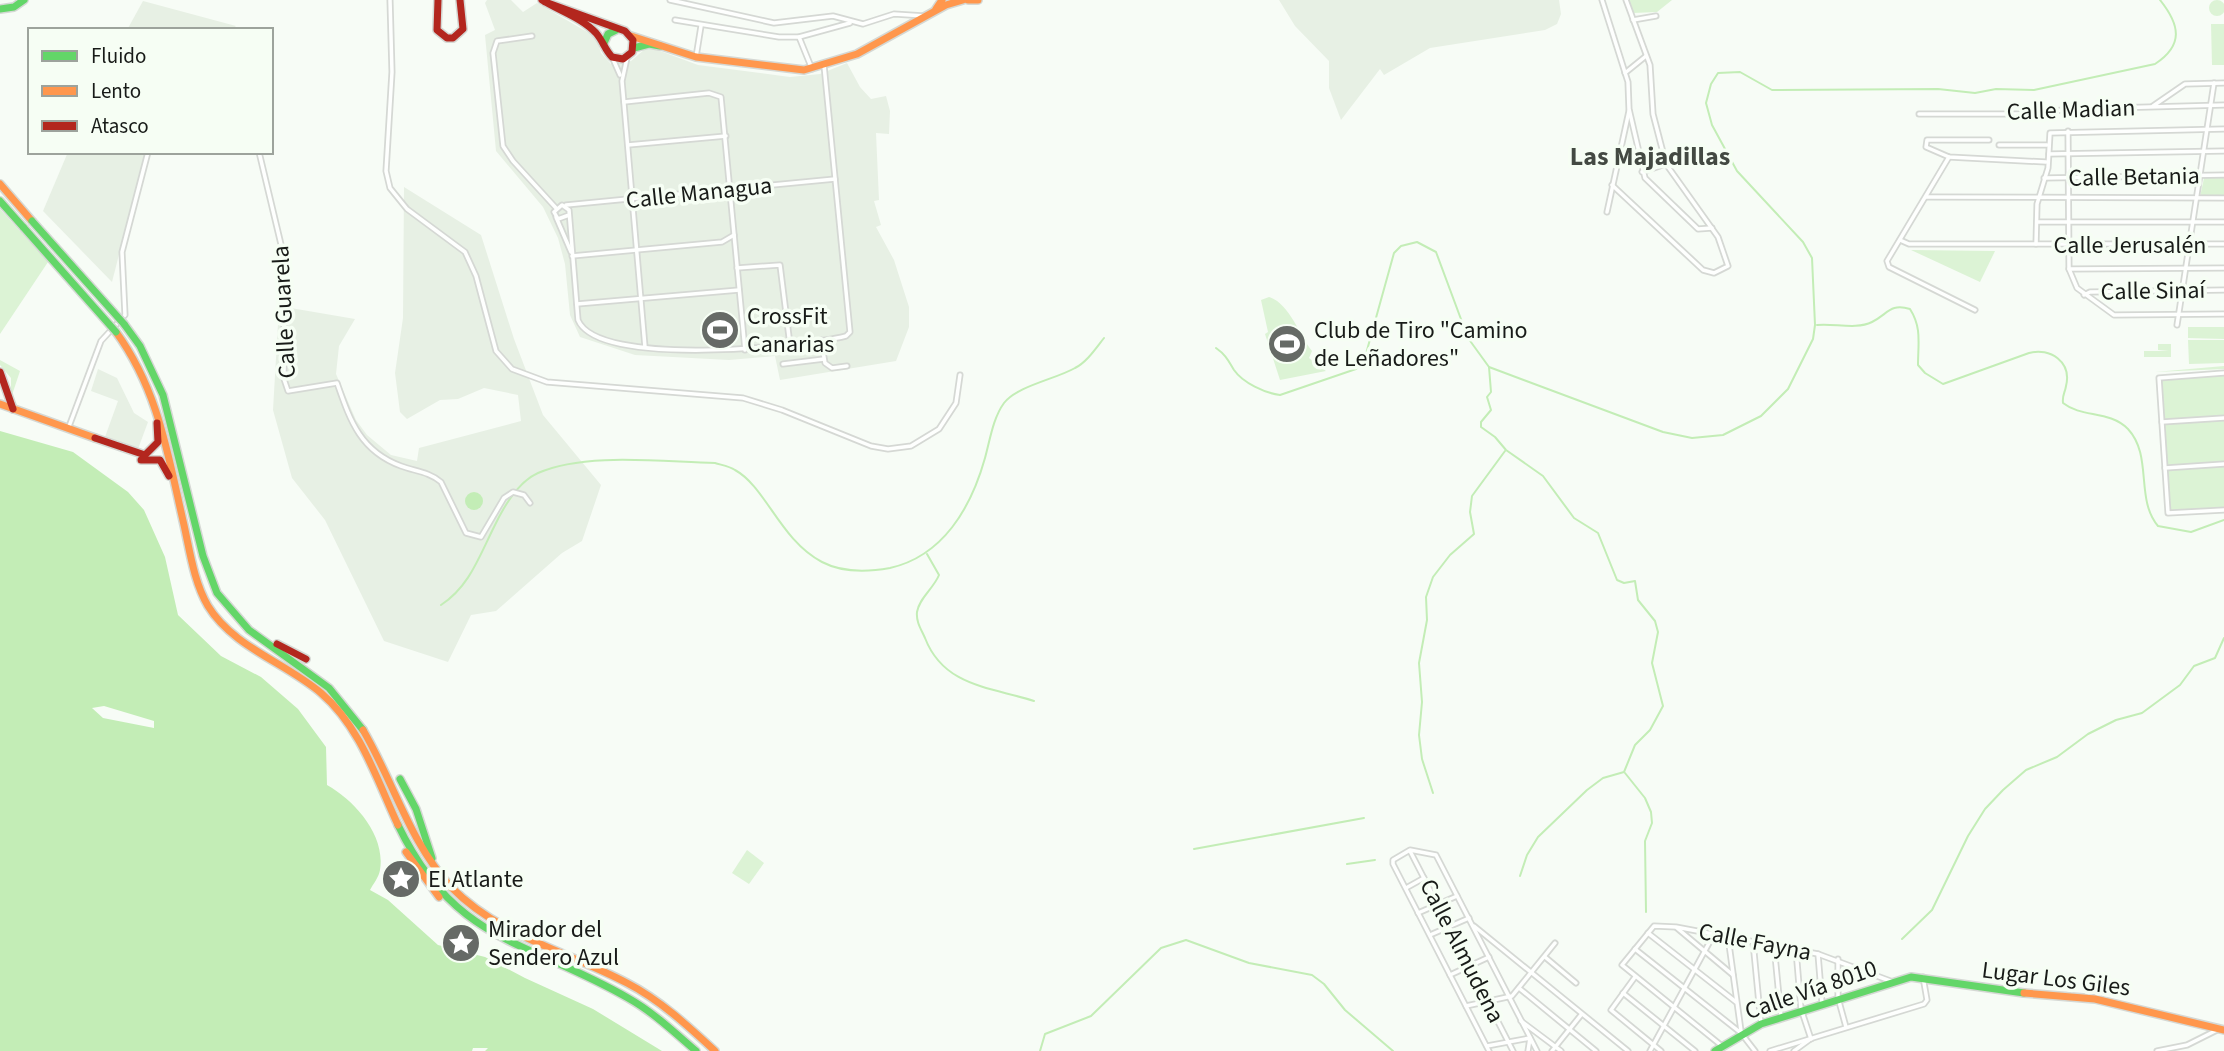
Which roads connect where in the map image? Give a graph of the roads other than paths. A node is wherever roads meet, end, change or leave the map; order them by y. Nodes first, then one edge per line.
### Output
1 (24, 0) edge
2 (390, 0) edge
3 (438, 0) edge
4 (460, 0) edge
5 (670, 0) edge
6 (942, 0) edge
7 (968, 0) edge
8 (978, 0) edge
9 (1601, 0) edge
10 (1626, 0) edge
11 (543, 1) edge
12 (957, 1) edge
13 (0, 9) edge
14 (927, 16) junction
15 (1656, 16) dead end
16 (675, 20) dead end
17 (1633, 20) junction
18 (849, 23) junction
19 (701, 26) junction
20 (617, 29) junction
21 (532, 36) dead end
22 (631, 36) junction
23 (799, 37) junction
24 (604, 44) junction
25 (664, 46) junction
26 (634, 48) junction
27 (1646, 56) junction
28 (696, 57) junction
29 (627, 58) junction
30 (613, 59) junction
31 (824, 65) junction
32 (812, 69) junction
33 (1625, 73) junction
34 (622, 81) junction
35 (2214, 83) junction
36 (2224, 83) edge
37 (624, 102) junction
38 (2211, 105) junction
39 (2224, 105) edge
40 (2152, 107) junction
41 (1629, 109) junction
42 (1919, 114) dead end
43 (2207, 129) junction
44 (2224, 129) edge
45 (2068, 131) junction
46 (726, 136) junction
47 (1989, 140) dead end
48 (628, 145) junction
49 (1999, 145) dead end
50 (2048, 145) junction
51 (2204, 151) junction
52 (2224, 151) edge
53 (2068, 153) junction
54 (147, 154) edge
55 (259, 154) edge
56 (2049, 154) junction
57 (1949, 157) junction
58 (2046, 162) junction
59 (1666, 164) junction
60 (1642, 172) junction
61 (2224, 175) edge
62 (2200, 176) junction
63 (2069, 177) junction
64 (2044, 178) junction
65 (835, 179) junction
66 (0, 184) edge
67 (1612, 185) junction
68 (730, 191) junction
69 (1926, 197) junction
70 (2224, 198) edge
71 (633, 199) junction
72 (2038, 199) junction
73 (2069, 199) junction
74 (2196, 199) junction
75 (0, 201) edge
76 (562, 205) junction
77 (556, 208) junction
78 (1607, 212) dead end
79 (569, 215) junction
80 (555, 216) junction
81 (2037, 222) junction
82 (2068, 222) junction
83 (2193, 222) junction
84 (2224, 222) edge
85 (1712, 228) junction
86 (734, 235) junction
87 (1900, 240) junction
88 (2224, 244) edge
89 (2036, 245) junction
90 (2068, 245) junction
91 (2189, 245) junction
92 (638, 250) junction
93 (572, 255) junction
94 (737, 268) junction
95 (2185, 268) junction
96 (2224, 268) edge
97 (2069, 269) junction
98 (739, 290) junction
99 (2182, 290) junction
100 (2224, 290) edge
101 (2084, 295) junction
102 (642, 299) junction
103 (577, 304) junction
104 (1975, 310) dead end
105 (2178, 314) junction
106 (2224, 314) edge
107 (2176, 325) dead end
108 (821, 340) junction
109 (790, 345) junction
110 (645, 347) junction
111 (745, 350) junction
112 (136, 358) junction
113 (824, 359) junction
114 (783, 364) dead end
115 (847, 366) dead end
116 (0, 372) edge
117 (2224, 373) edge
118 (960, 375) dead end
119 (3, 391) edge
120 (0, 404) edge
121 (14, 410) junction
122 (2224, 418) edge
123 (2162, 422) junction
124 (68, 429) junction
125 (95, 438) junction
126 (2224, 464) edge
127 (2165, 468) junction
128 (176, 494) junction
129 (530, 503) dead end
130 (2224, 510) edge
131 (238, 621) junction
132 (306, 659) dead end
133 (400, 779) dead end
134 (394, 821) junction
135 (1410, 850) junction
136 (1424, 878) junction
137 (446, 881) junction
138 (1405, 888) junction
139 (1457, 896) junction
140 (439, 897) dead end
141 (1438, 904) junction
142 (1418, 912) junction
143 (1469, 918) junction
144 (464, 919) dead end
145 (1473, 924) junction
146 (1449, 926) junction
147 (1675, 927) junction
148 (1648, 933) junction
149 (1714, 934) junction
150 (1430, 935) junction
151 (1728, 937) junction
152 (1752, 942) junction
153 (1555, 943) dead end
154 (1774, 945) junction
155 (1635, 949) junction
156 (1796, 950) junction
157 (1706, 952) junction
158 (1818, 954) junction
159 (1489, 957) junction
160 (1545, 957) junction
161 (1838, 959) junction
162 (1470, 966) junction
163 (559, 967) junction
164 (1695, 971) junction
165 (1532, 972) junction
166 (1450, 975) junction
167 (1733, 975) junction
168 (1636, 977) junction
169 (1923, 977) junction
170 (1893, 982) junction
171 (1576, 983) dead end
172 (1519, 988) junction
173 (1685, 989) junction
174 (1623, 993) junction
175 (1510, 998) junction
176 (1838, 998) junction
177 (1488, 1001) junction
178 (1735, 1002) junction
179 (1822, 1003) junction
180 (1466, 1006) junction
181 (1674, 1008) junction
182 (1801, 1009) junction
183 (1582, 1014) junction
184 (1781, 1017) junction
185 (1521, 1021) junction
186 (1761, 1024) junction
187 (1664, 1027) junction
188 (1846, 1027) junction
189 (1570, 1030) junction
190 (2222, 1030) edge
191 (1741, 1033) junction
192 (1530, 1038) junction
193 (1811, 1039) junction
194 (1509, 1042) junction
195 (1654, 1045) junction
196 (1555, 1046) junction
197 (1719, 1048) edge
198 (1488, 1049) edge
199 (695, 1051) edge
200 (715, 1051) edge
201 (1513, 1051) edge
202 (1528, 1051) edge
203 (1537, 1051) edge
204 (1552, 1051) edge
205 (1561, 1051) edge
206 (1595, 1051) edge
207 (1628, 1051) edge
208 (1650, 1051) edge
209 (1661, 1051) edge
210 (1695, 1051) edge
211 (1755, 1051) edge
212 (1770, 1051) edge
213 (1794, 1051) edge
214 (2157, 1051) edge

1 - 13 main road
2 - 118 street
3 - 4 main road
5 - 18 street
6 - 14 main road
7 - 8 main road
9 - 33 street
10 - 17 street
11 - 20 main road
11 - 24 main road
12 - 14 main road
14 - 18 street
14 - 31 main road
15 - 17 street
16 - 19 street
17 - 27 street
18 - 23 street
19 - 23 street
19 - 28 street
20 - 22 main road
20 - 24 main road
21 - 77 street
22 - 25 main road
22 - 26 main road
23 - 32 street
24 - 30 main road
25 - 26 main road
25 - 28 main road
26 - 29 main road
27 - 33 street
27 - 59 street
28 - 32 main road
29 - 30 main road
29 - 34 street
30 - 34 street
31 - 32 main road
31 - 65 street
33 - 41 street
34 - 37 street
35 - 36 street
35 - 38 street
35 - 40 street
37 - 46 street
37 - 48 street
38 - 39 street, Calle Madian
38 - 40 street, Calle Madian
38 - 43 street
40 - 42 street, Calle Madian
41 - 60 street
41 - 67 street
43 - 44 street
43 - 45 street
43 - 51 street
45 - 50 street
45 - 53 street
46 - 48 street
46 - 68 street
47 - 57 street
48 - 71 street
49 - 50 street
50 - 56 street
51 - 52 street
51 - 53 street
51 - 62 street
53 - 56 street
53 - 63 street
54 - 124 street
55 - 129 street, Calle Guarela
56 - 58 street
57 - 58 street
57 - 69 street
58 - 64 street
59 - 60 street
59 - 85 street
60 - 85 street
61 - 62 street, Calle Betania
62 - 63 street, Calle Betania
62 - 74 street
63 - 64 street, Calle Betania
63 - 73 street
64 - 72 street
65 - 68 street, Calle Managua
65 - 108 street
66 - 131 main road, bridge
67 - 78 street
67 - 85 street
68 - 71 street, Calle Managua
68 - 86 street
69 - 72 street
69 - 87 street
70 - 74 street
71 - 76 street, Calle Managua
71 - 92 street
72 - 73 street
72 - 81 street
73 - 74 street
73 - 82 street
74 - 83 street
75 - 112 main road, bridge
76 - 77 street
76 - 79 street
77 - 80 street
79 - 80 street
79 - 93 street
80 - 93 street
81 - 82 street
81 - 89 street
82 - 83 street
82 - 90 street
83 - 84 street
83 - 91 street
86 - 92 street
86 - 94 street
87 - 89 street, Calle Jerusalén
87 - 104 street
88 - 91 street, Calle Jerusalén
89 - 90 street, Calle Jerusalén
90 - 91 street, Calle Jerusalén
90 - 97 street
91 - 95 street
92 - 93 street
92 - 102 street
93 - 103 street
94 - 98 street
94 - 109 street
95 - 96 street
95 - 97 street
95 - 99 street
97 - 101 street
98 - 102 street
98 - 111 street
99 - 100 street, Calle Sinaí
99 - 101 street, Calle Sinaí
99 - 105 street
101 - 105 street
102 - 103 street
102 - 110 street
103 - 110 street
105 - 106 street
105 - 107 street
108 - 109 street
108 - 113 street
109 - 111 street
110 - 111 street
112 - 125 main road
112 - 128 main road
113 - 114 street
113 - 115 street
116 - 119 main road
117 - 123 street
119 - 121 main road
120 - 121 main road
121 - 124 main road
122 - 123 street
123 - 127 street
124 - 125 main road
125 - 128 main road
126 - 127 street
127 - 130 street
128 - 134 main road
131 - 132 main road
131 - 137 main road
133 - 137 main road
134 - 140 main road
134 - 163 main road
135 - 136 street, Calle Almudena
135 - 138 street
135 - 139 street
136 - 138 street
136 - 141 street, Calle Almudena
137 - 200 main road
138 - 142 street
139 - 141 street
139 - 143 street
141 - 142 street
141 - 146 street, Calle Almudena
142 - 150 street
143 - 145 street
143 - 146 street
144 - 163 main road
145 - 159 street
145 - 165 street
146 - 150 street
146 - 162 street, Calle Almudena
147 - 148 street, Calle Fayna
147 - 149 street, Calle Fayna
147 - 157 street
148 - 155 street
148 - 164 street
149 - 151 street, Calle Fayna
149 - 157 street
150 - 166 street
151 - 152 street, Calle Fayna
151 - 167 street
152 - 154 street, Calle Fayna
152 - 186 street
153 - 160 street
154 - 156 street, Calle Fayna
154 - 184 street
155 - 168 street
155 - 173 street
156 - 158 street, Calle Fayna
156 - 182 street
157 - 164 street
157 - 167 street
158 - 161 street, Calle Fayna
158 - 179 street
159 - 162 street
159 - 175 street
160 - 165 street
160 - 171 street
161 - 170 street, Calle Fayna
161 - 176 street
162 - 166 street
162 - 177 street, Calle Almudena
163 - 199 main road
164 - 173 street
164 - 178 street
165 - 172 street
165 - 183 street
166 - 180 street
167 - 178 street
168 - 174 street
168 - 181 street
169 - 170 main road, Calle Vía 8010
169 - 188 street
169 - 190 main road, Lugar Los Giles
170 - 176 main road, Calle Vía 8010
172 - 175 street
172 - 189 street
173 - 181 street
173 - 191 street
174 - 187 street
174 - 195 street
175 - 177 street
175 - 185 street
176 - 179 main road, Calle Vía 8010
176 - 188 street
177 - 180 street
177 - 194 street, Calle Almudena
178 - 191 street
179 - 182 main road, Calle Vía 8010
180 - 198 street
181 - 187 street
181 - 197 street
182 - 184 main road, Calle Vía 8010
182 - 193 street
183 - 189 street
183 - 207 street
184 - 186 main road, Calle Vía 8010
185 - 192 street
185 - 196 street
186 - 191 main road, Calle Vía 8010
187 - 195 street
187 - 210 street
188 - 193 street
189 - 196 street
189 - 206 street
190 - 214 street
191 - 197 main road, Calle Vía 8010
191 - 211 street
192 - 194 street
192 - 202 street
192 - 203 street
193 - 212 street
193 - 213 street
194 - 198 street
194 - 201 street, Calle Almudena
195 - 208 street
195 - 209 street
196 - 204 street
196 - 205 street

